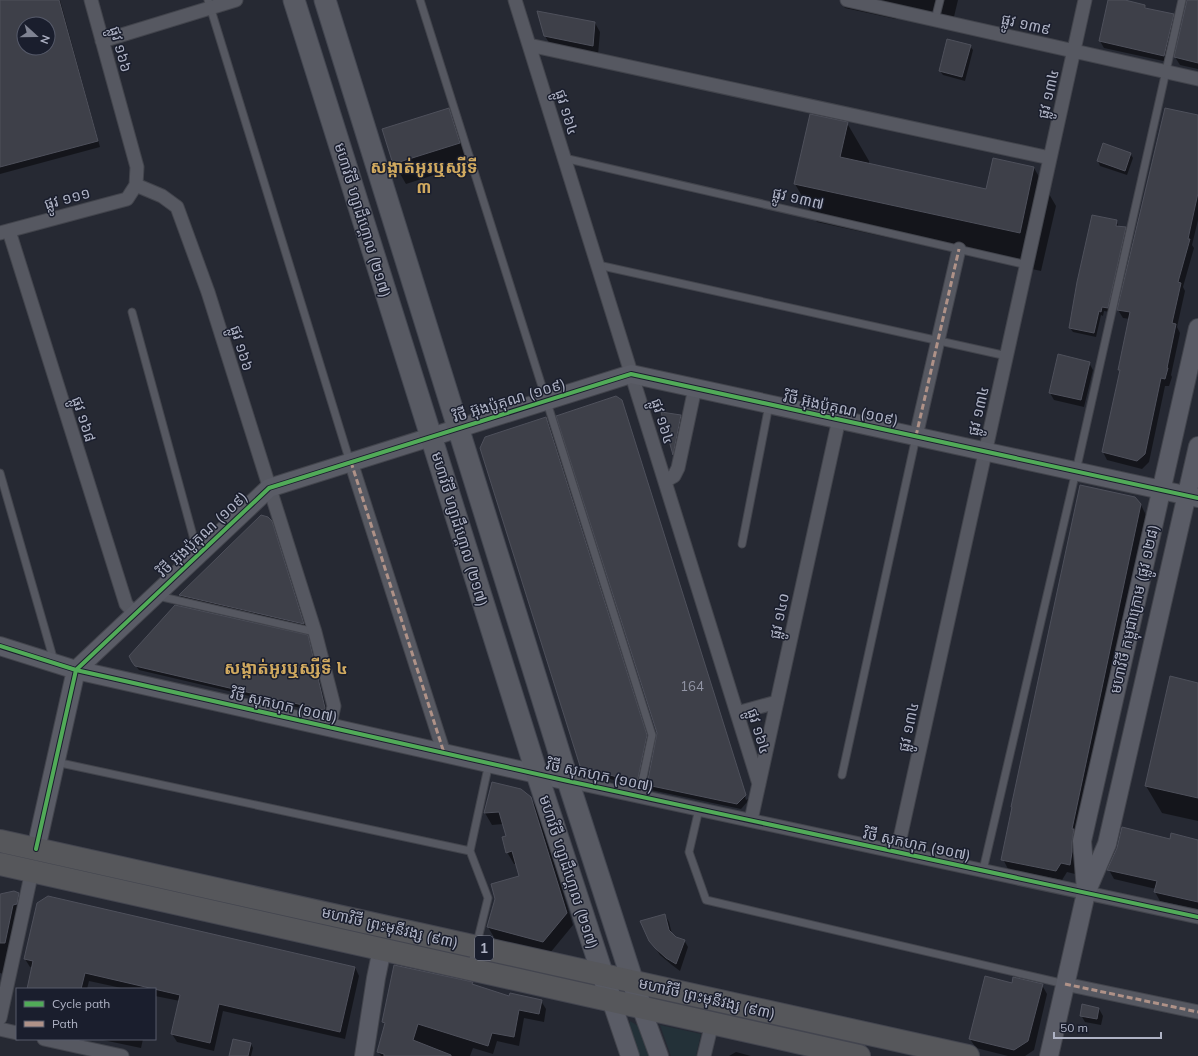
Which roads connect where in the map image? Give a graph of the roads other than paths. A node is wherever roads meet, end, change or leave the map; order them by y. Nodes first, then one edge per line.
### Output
1 (91, 0) edge
2 (236, 0) edge
3 (294, 0) edge
4 (325, 0) edge
5 (420, 0) edge
6 (515, 0) edge
7 (847, 0) edge
8 (940, 0) edge
9 (1085, 0) edge
10 (1182, 0) edge
11 (209, 4) edge
12 (886, 4) edge
13 (935, 20) junction
14 (102, 41) junction
15 (529, 45) junction
16 (1074, 51) junction
17 (1165, 72) junction
18 (1198, 79) edge
19 (564, 158) junction
20 (1050, 158) junction
21 (136, 184) junction
22 (4, 232) edge
23 (959, 249) junction
24 (598, 265) junction
25 (1027, 265) junction
26 (132, 312) dead end
27 (1198, 328) edge
28 (938, 341) junction
29 (1006, 356) junction
30 (632, 374) junction
31 (695, 388) junction
32 (547, 401) junction
33 (770, 404) junction
34 (839, 419) junction
35 (458, 428) junction
36 (916, 436) junction
37 (431, 437) junction
38 (1198, 446) edge
39 (985, 451) junction
40 (350, 462) junction
41 (1076, 471) junction
42 (0, 473) edge
43 (665, 481) junction
44 (269, 488) junction
45 (1161, 490) junction
46 (1192, 497) edge
47 (742, 544) dead end
48 (198, 554) junction
49 (156, 595) junction
50 (135, 614) junction
51 (315, 632) junction
52 (0, 646) edge
53 (55, 663) junction
54 (76, 670) junction
55 (777, 702) junction
56 (737, 713) junction
57 (329, 728) junction
58 (444, 753) junction
59 (56, 762) junction
60 (489, 763) junction
61 (537, 774) junction
62 (842, 775) dead end
63 (568, 780) junction
64 (759, 784) junction
65 (639, 796) junction
66 (699, 809) junction
67 (751, 820) junction
68 (0, 840) edge
69 (36, 848) junction
70 (470, 851) junction
71 (897, 852) junction
72 (0, 864) edge
73 (983, 870) junction
74 (32, 871) junction
75 (1086, 892) junction
76 (1198, 918) edge
77 (476, 946) junction
78 (382, 949) junction
79 (471, 969) junction
80 (601, 974) junction
81 (633, 982) junction
82 (1065, 984) junction
83 (611, 1000) junction
84 (641, 1007) junction
85 (1198, 1012) edge
86 (0, 1018) edge
87 (712, 1023) junction
88 (0, 1029) edge
89 (16, 1033) edge
90 (49, 1040) edge
91 (122, 1056) edge
92 (364, 1056) edge
93 (630, 1056) edge
94 (659, 1056) edge
95 (704, 1056) edge
96 (859, 1056) edge
97 (968, 1056) edge
98 (1049, 1056) edge

1 - 14 street, ផ្លូវ ១៦៦
2 - 11 street
3 - 37 main road, មហាវិថី ហ្សាដឹហ្គោល (២១៧)
4 - 35 main road, មហាវិថី ហ្សាដឹហ្គោល (២១៧)
5 - 32 lane
6 - 15 street, ផ្លូវ ១៦៤
7 - 12 street, ផ្លូវ ១៣៩
8 - 13 lane
9 - 16 street, ផ្លូវ ១៣៤
10 - 17 lane
11 - 14 street
11 - 40 lane
12 - 13 street, ផ្លូវ ១៣៩
13 - 16 street, ផ្លូវ ១៣៩
14 - 21 street, ផ្លូវ ១៦៦
15 - 19 street, ផ្លូវ ១៦៤
15 - 20 street
16 - 17 street, ផ្លូវ ១៣៩
16 - 20 street, ផ្លូវ ១៣៤
17 - 18 street, ផ្លូវ ១៣៩
17 - 41 lane
19 - 23 lane, ផ្លូវ ១៣៧
19 - 24 street, ផ្លូវ ១៦៤
20 - 25 street, ផ្លូវ ១៣៤
21 - 22 street, ផ្លូវ ១១១
21 - 44 street, ផ្លូវ ១៦៦
22 - 50 street, ផ្លូវ ១៦៨
23 - 25 lane, ផ្លូវ ១៣៧
23 - 28 street
24 - 28 lane
24 - 30 street, ផ្លូវ ១៦៤
25 - 29 street, ផ្លូវ ១៣៤
26 - 48 lane
27 - 45 street, មហាវិថី កម្ពុជាក្រោម (ផ្លូវ ១២៨)
28 - 29 lane
28 - 36 street
29 - 39 street, ផ្លូវ ១៣៤
30 - 31 street, វិថី អ៊ុងប៉ូគុណ (១០៩)
30 - 32 street, វិថី អ៊ុងប៉ូគុណ (១០៩)
30 - 43 street, ផ្លូវ ១៦៤
31 - 33 street, វិថី អ៊ុងប៉ូគុណ (១០៩)
31 - 43 street
32 - 35 street, វិថី អ៊ុងប៉ូគុណ (១០៩)
32 - 65 lane
33 - 34 street, វិថី អ៊ុងប៉ូគុណ (១០៩)
33 - 47 lane
34 - 36 street, វិថី អ៊ុងប៉ូគុណ (១០៩)
34 - 55 street, ផ្លូវ ១៤០
35 - 37 street, វិថី អ៊ុងប៉ូគុណ (១០៩)
35 - 63 main road, មហាវិថី ហ្សាដឹហ្គោល (២១៧)
36 - 39 street, វិថី អ៊ុងប៉ូគុណ (១០៩)
36 - 62 lane
37 - 40 street, វិថី អ៊ុងប៉ូគុណ (១០៩)
37 - 61 main road, មហាវិថី ហ្សាដឹហ្គោល (២១៧)
38 - 46 street, មហាវិថី កម្ពុជាក្រោម (ផ្លូវ ១២៨)
39 - 41 street, វិថី អ៊ុងប៉ូគុណ (១០៩)
39 - 71 street, ផ្លូវ ១៣៤
40 - 44 street, វិថី អ៊ុងប៉ូគុណ (១០៩)
40 - 58 street
41 - 45 street, វិថី អ៊ុងប៉ូគុណ (១០៩)
41 - 73 lane
42 - 53 lane
43 - 56 street, ផ្លូវ ១៦៤
44 - 48 street, វិថី អ៊ុងប៉ូគុណ (១០៩)
44 - 51 street, ផ្លូវ ១៦៦
45 - 46 street, វិថី អ៊ុងប៉ូគុណ (១០៩)
45 - 75 street, មហាវិថី កម្ពុជាក្រោម (ផ្លូវ ១២៨)
46 - 75 street, មហាវិថី កម្ពុជាក្រោម (ផ្លូវ ១២៨)
48 - 49 street, វិថី អ៊ុងប៉ូគុណ (១០៩)
49 - 50 street, វិថី អ៊ុងប៉ូគុណ (១០៩)
49 - 51 lane
50 - 54 street, វិថី អ៊ុងប៉ូគុណ (១០៩)
51 - 57 street, ផ្លូវ ១៦៦
52 - 53 street, វិថី សុកហុក (១០៧)
53 - 54 street, វិថី សុកហុក (១០៧)
54 - 57 street, វិថី សុកហុក (១០៧)
54 - 59 street
55 - 56 street
55 - 64 street, ផ្លូវ ១៤០
56 - 64 street, ផ្លូវ ១៦៤
57 - 58 street, វិថី សុកហុក (១០៧)
58 - 60 street, វិថី សុកហុក (១០៧)
59 - 69 street
59 - 70 lane
60 - 61 street, វិថី សុកហុក (១០៧)
60 - 70 lane
61 - 63 street, វិថី សុកហុក (១០៧)
61 - 80 main road, មហាវិថី ហ្សាដឹហ្គោល (២១៧)
63 - 65 street, វិថី សុកហុក (១០៧)
63 - 81 main road, មហាវិថី ហ្សាដឹហ្គោល (២១៧)
64 - 67 street, ផ្លូវ ១៤០
65 - 66 street, វិថី សុកហុក (១០៧)
66 - 67 street, វិថី សុកហុក (១០៧)
66 - 82 lane
67 - 71 street, វិថី សុកហុក (១០៧)
68 - 69 highway, មហាវិថី ព្រះមុនីវង្ស (៩៣) / 1
69 - 77 highway, មហាវិថី ព្រះមុនីវង្ស (៩៣) / 1
70 - 77 lane
71 - 73 street, វិថី សុកហុក (១០៧)
72 - 74 highway, មហាវិថី ព្រះមុនីវង្ស (៩៣) / 1
73 - 75 street, វិថី សុកហុក (១០៧)
74 - 78 highway, មហាវិថី ព្រះមុនីវង្ស (៩៣) / 1
74 - 86 street
75 - 76 street, វិថី សុកហុក (១០៧)
75 - 82 street, មហាវិថី កម្ពុជាក្រោម (ផ្លូវ ១២៨)
77 - 79 lane
77 - 80 highway, មហាវិថី ព្រះមុនីវង្ស (៩៣) / 1
78 - 79 highway, មហាវិថី ព្រះមុនីវង្ស (៩៣) / 1
78 - 92 street
79 - 83 highway, មហាវិថី ព្រះមុនីវង្ស (៩៣) / 1
80 - 81 highway, មហាវិថី ព្រះមុនីវង្ស (៩៣) / 1
80 - 83 main road, មហាវិថី ហ្សាដឹហ្គោល (២១៧)
81 - 84 main road, មហាវិថី ហ្សាដឹហ្គោល (២១៧)
81 - 97 highway, មហាវិថី ព្រះមុនីវង្ស (៩៣) / 1
82 - 85 street
82 - 98 street, មហាវិថី កម្ពុជាក្រោម (ផ្លូវ ១២៨)
83 - 84 highway, មហាវិថី ព្រះមុនីវង្ស (៩៣) / 1
83 - 93 street, មហាវិថី ហ្សាដឹហ្គោល (២១៧)
84 - 87 highway, មហាវិថី ព្រះមុនីវង្ស (៩៣) / 1
84 - 94 street
87 - 95 street
87 - 96 highway, មហាវិថី ព្រះមុនីវង្ស (៩៣) / 1
88 - 89 street
90 - 91 street

